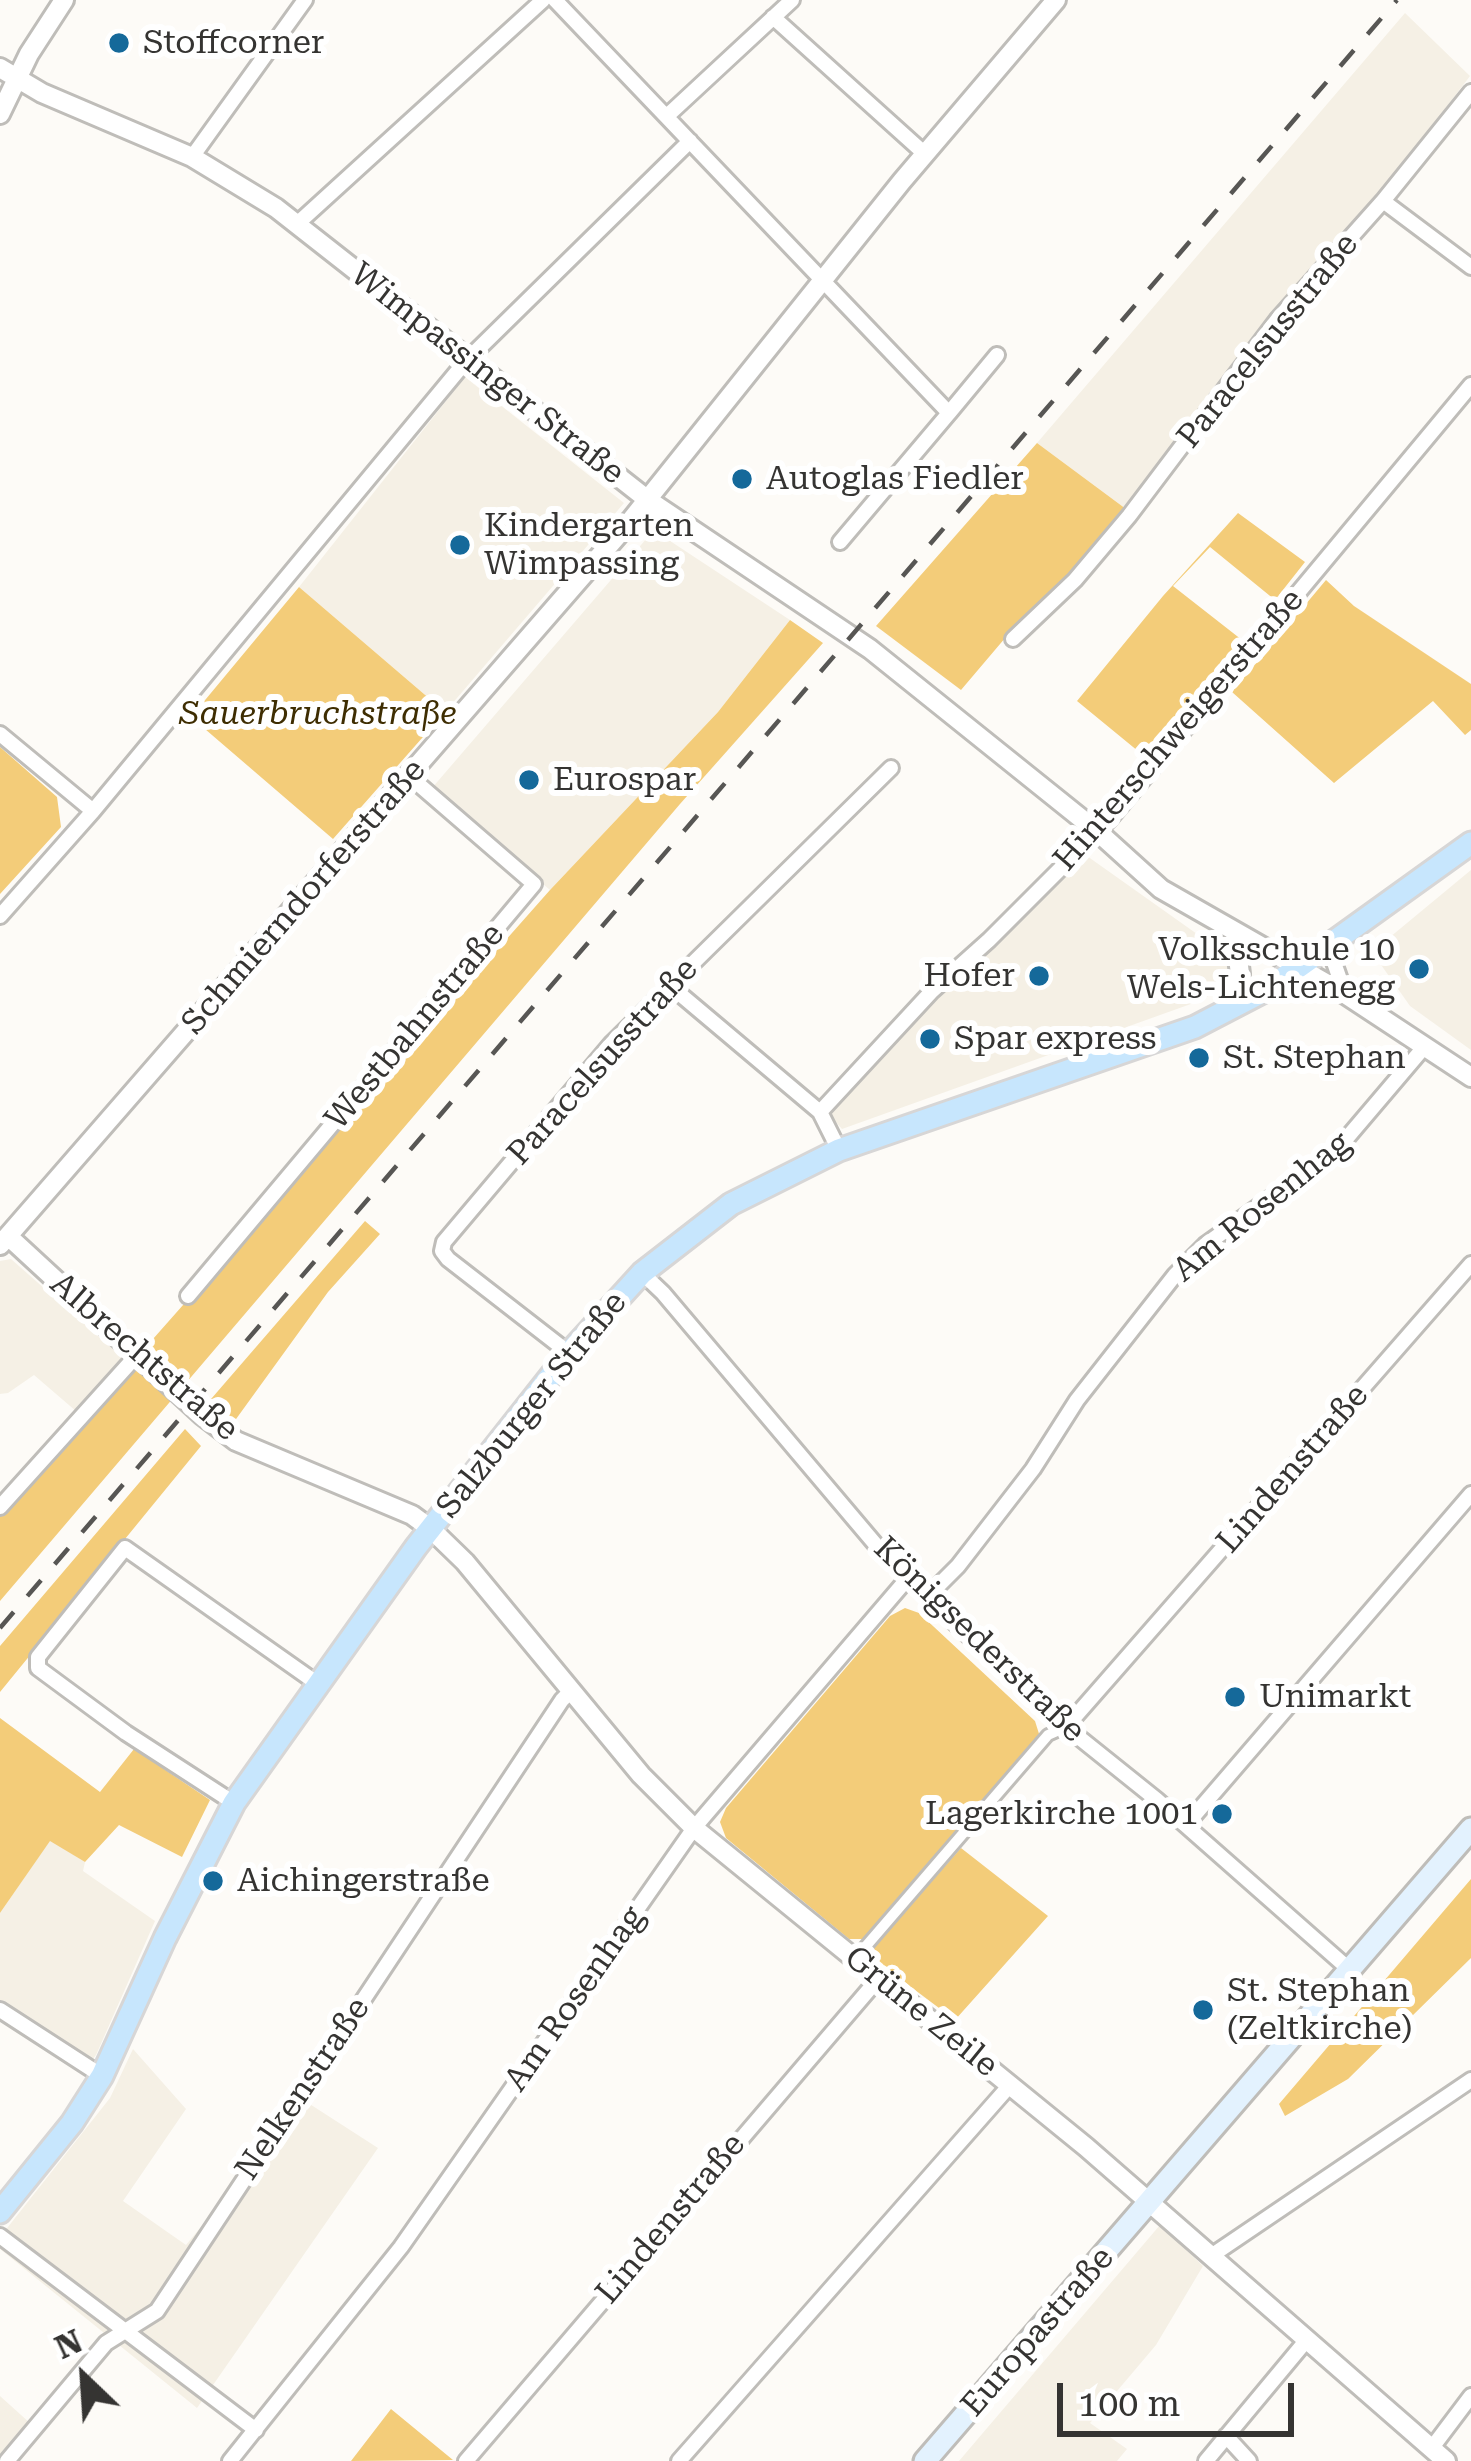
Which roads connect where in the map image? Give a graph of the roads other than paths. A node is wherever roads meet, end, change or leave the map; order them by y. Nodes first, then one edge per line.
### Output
1 (64, 0) edge
2 (305, 0) edge
3 (543, 0) edge
4 (555, 0) edge
5 (792, 0) edge
6 (1056, 0) edge
7 (773, 17) junction
8 (9, 74) edge
9 (1471, 92) edge
10 (0, 115) edge
11 (667, 116) junction
12 (690, 141) junction
13 (925, 154) junction
14 (192, 157) junction
15 (1383, 201) junction
16 (296, 224) junction
17 (1471, 267) edge
18 (823, 280) junction
19 (997, 355) dead end
20 (466, 361) junction
21 (1471, 385) edge
22 (949, 413) junction
23 (648, 500) junction
24 (840, 542) dead end
25 (1013, 640) dead end
26 (0, 734) edge
27 (892, 768) dead end
28 (409, 776) junction
29 (93, 811) junction
30 (1098, 832) junction
31 (1471, 843) edge
32 (0, 916) edge
33 (1234, 934) junction
34 (1329, 948) junction
35 (1299, 970) junction
36 (668, 984) junction
37 (1345, 994) junction
38 (1227, 1011) junction
39 (1425, 1046) junction
40 (1471, 1077) edge
41 (820, 1112) junction
42 (839, 1150) junction
43 (3, 1237) edge
44 (1471, 1264) edge
45 (642, 1274) junction
46 (188, 1296) dead end
47 (568, 1353) junction
48 (136, 1355) junction
49 (1471, 1494) edge
50 (0, 1507) edge
51 (431, 1529) junction
52 (908, 1578) junction
53 (927, 1597) junction
54 (318, 1684) junction
55 (571, 1691) junction
56 (1066, 1727) junction
57 (234, 1803) junction
58 (1186, 1825) junction
59 (694, 1828) junction
60 (1471, 1829) edge
61 (854, 1960) junction
62 (1351, 1971) junction
63 (878, 1979) junction
64 (0, 2010) edge
65 (102, 2076) junction
66 (1471, 2080) edge
67 (1011, 2084) junction
68 (1151, 2203) junction
69 (0, 2212) edge
70 (0, 2236) edge
71 (1211, 2256) junction
72 (126, 2330) junction
73 (1305, 2342) junction
74 (1471, 2396) edge
75 (256, 2430) junction
76 (1226, 2436) junction
77 (1438, 2455) edge
78 (8, 2461) edge
79 (230, 2461) edge
80 (466, 2461) edge
81 (679, 2461) edge
82 (925, 2461) edge
83 (1206, 2461) edge
84 (1249, 2461) edge

1 - 8 street
2 - 14 street
3 - 16 street
4 - 11 street
5 - 7 street
6 - 13 street, Schmierndorferstraße
7 - 11 street
7 - 13 street
8 - 10 street
8 - 14 street, Wimpassinger Straße
9 - 15 street, Paracelsusstraße
11 - 12 street
12 - 18 street
12 - 20 street
13 - 18 street, Schmierndorferstraße
14 - 16 street, Wimpassinger Straße
15 - 17 street
15 - 25 street, Paracelsusstraße
16 - 20 street, Wimpassinger Straße
18 - 22 street
18 - 23 street, Schmierndorferstraße
19 - 22 street
20 - 23 street, Wimpassinger Straße
20 - 29 street
21 - 30 street, Hinterschweigerstraße
22 - 24 street
23 - 28 street, Schmierndorferstraße
23 - 30 street, Wimpassinger Straße
26 - 29 street
27 - 36 street, Paracelsusstraße
28 - 43 street, Schmierndorferstraße
28 - 46 street, Westbahnstraße
29 - 32 street
30 - 33 street, Wimpassinger Straße
30 - 41 street, Hinterschweigerstraße
31 - 34 main road, Salzburger Straße
33 - 35 street, Wimpassinger Straße
33 - 38 street
34 - 35 main road, Salzburger Straße
34 - 37 street
35 - 37 street, Wimpassinger Straße
35 - 38 main road, Salzburger Straße
36 - 41 street
36 - 47 street, Paracelsusstraße
37 - 39 street, Wimpassinger Straße
38 - 42 main road, Salzburger Straße
39 - 40 street, Wimpassinger Straße
39 - 53 street, Am Rosenhag
41 - 42 street
42 - 45 main road, Salzburger Straße
43 - 48 street, Albrechtstraße
44 - 56 street, Lindenstraße
45 - 47 main road, Salzburger Straße
45 - 52 street, Königsederstraße
47 - 51 main road, Salzburger Straße
48 - 50 street
48 - 51 street, Albrechtstraße
49 - 58 street
51 - 54 main road, Salzburger Straße
51 - 55 street, Grüne Zeile
52 - 53 street, Königsederstraße
52 - 59 street, Am Rosenhag
53 - 56 street, Königsederstraße
54 - 57 main road, Salzburger Straße
54 - 57 street
55 - 59 street, Grüne Zeile
55 - 72 street, Nelkenstraße
56 - 58 street, Königsederstraße
56 - 61 street
57 - 65 main road, Salzburger Straße
58 - 62 street, Königsederstraße
59 - 61 street, Grüne Zeile
59 - 75 street, Am Rosenhag
60 - 62 main road, Europastraße
61 - 63 street, Grüne Zeile
62 - 68 main road, Europastraße
63 - 67 street, Grüne Zeile
63 - 80 street, Lindenstraße
64 - 65 street
65 - 69 main road, Salzburger Straße
66 - 71 street
67 - 68 street, Grüne Zeile
67 - 81 street
68 - 71 street, Grüne Zeile
68 - 82 main road, Europastraße
70 - 72 street
71 - 73 street, Grüne Zeile
72 - 75 street
72 - 78 street, Nelkenstraße
73 - 76 street
73 - 77 street, Grüne Zeile
74 - 77 street
75 - 79 street, Am Rosenhag
76 - 83 street
76 - 84 street

